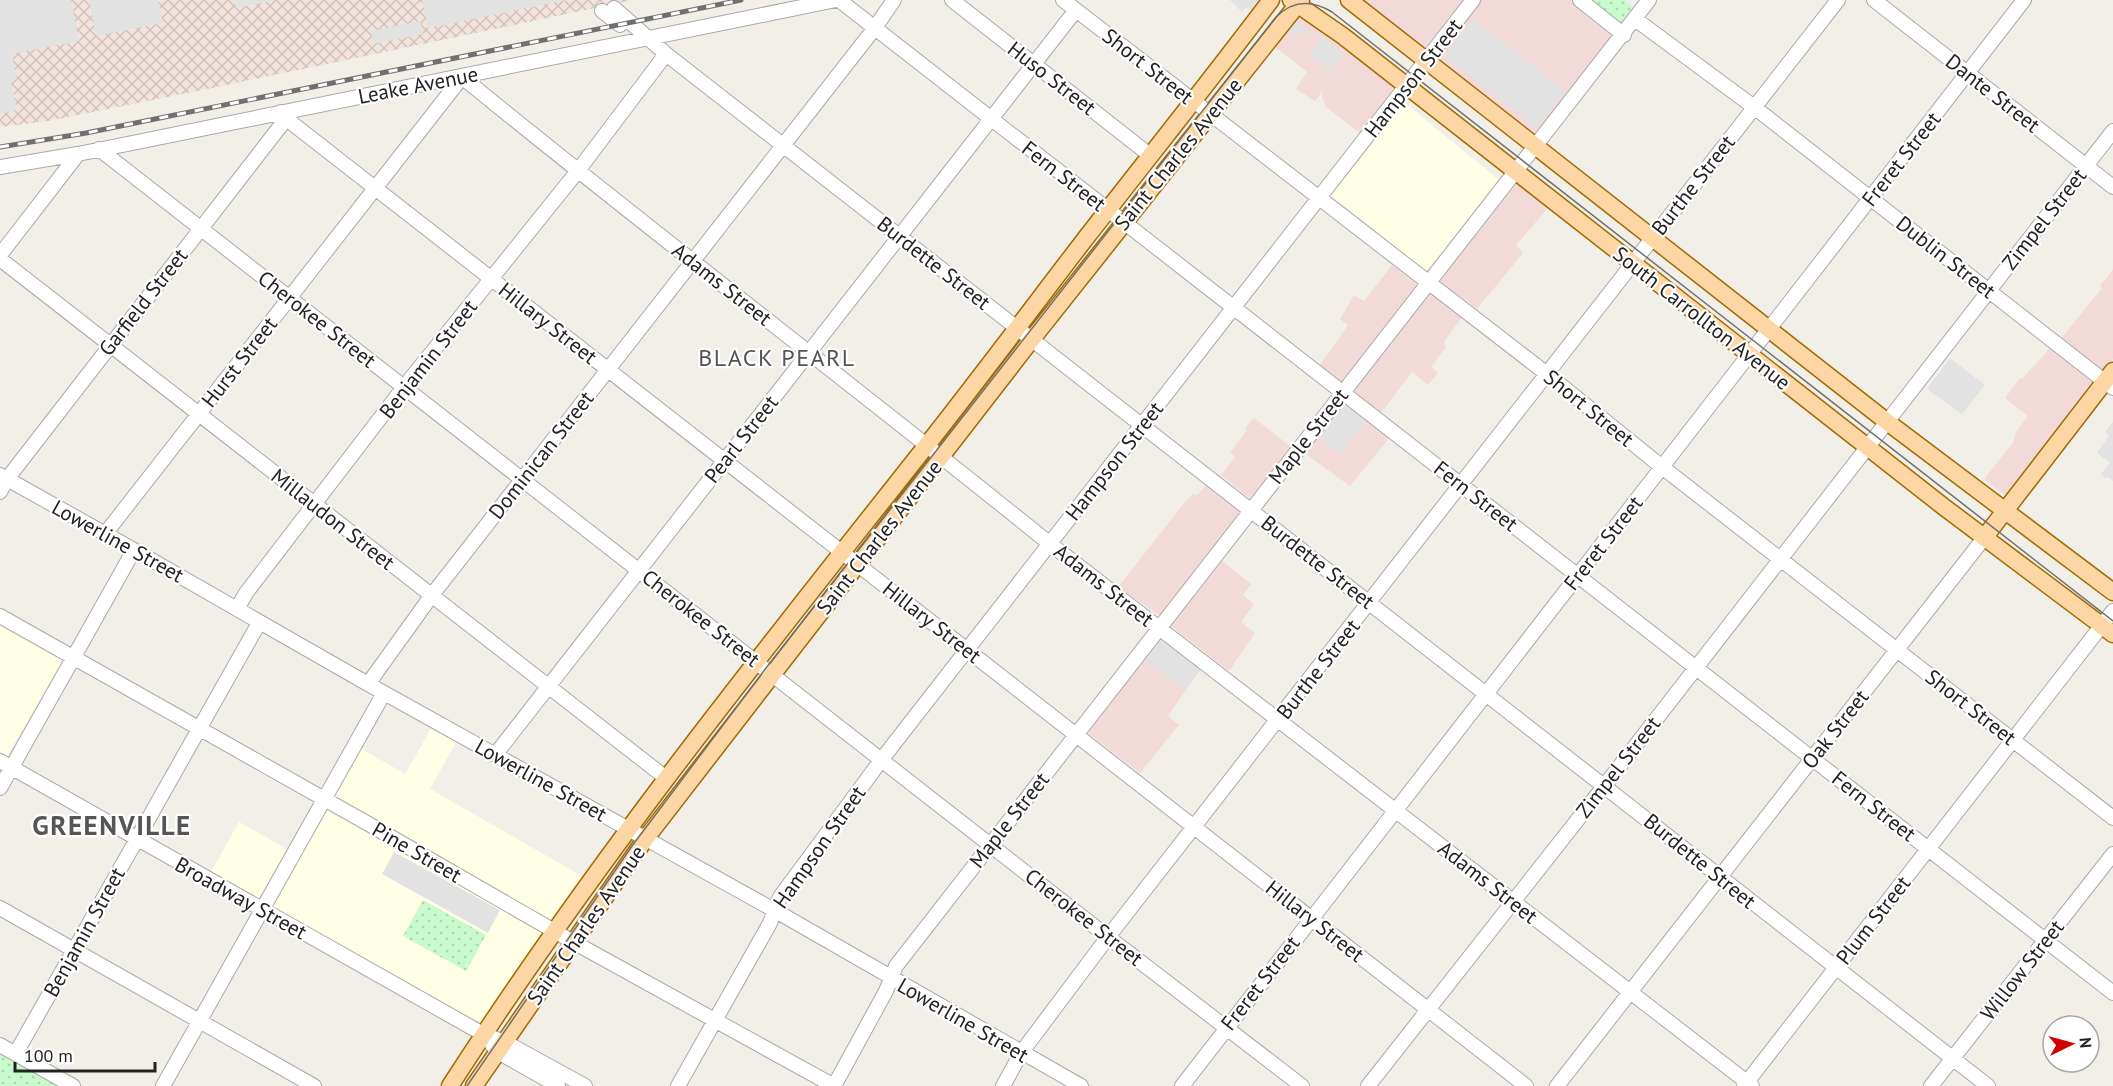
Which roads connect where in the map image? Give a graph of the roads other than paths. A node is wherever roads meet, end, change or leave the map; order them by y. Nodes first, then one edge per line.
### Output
1 (838, 0) edge
2 (894, 0) edge
3 (952, 0) edge
4 (1063, 0) edge
5 (1271, 0) edge
6 (1349, 0) edge
7 (1473, 0) edge
8 (1580, 0) edge
9 (1838, 0) edge
10 (1874, 0) edge
11 (2024, 0) edge
12 (1296, 1) edge
13 (1640, 8) edge
14 (608, 10) dead end
15 (1076, 10) junction
16 (874, 29) junction
17 (1624, 35) junction
18 (646, 38) junction
19 (666, 54) junction
20 (1426, 62) junction
21 (1034, 64) junction
22 (1968, 73) junction
23 (462, 76) junction
24 (1407, 87) junction
25 (1194, 102) junction
26 (1754, 107) junction
27 (281, 112) junction
28 (1210, 114) junction
29 (991, 119) junction
30 (2113, 131) edge
31 (783, 145) junction
32 (1534, 146) junction
33 (99, 149) junction
34 (78, 154) junction
35 (1151, 156) junction
36 (2086, 166) junction
37 (0, 167) edge
38 (577, 171) junction
39 (1515, 172) junction
40 (2113, 187) edge
41 (374, 188) junction
42 (1871, 198) junction
43 (1318, 199) junction
44 (1108, 210) junction
45 (1124, 222) junction
46 (201, 228) junction
47 (900, 236) junction
48 (1652, 238) junction
49 (0, 257) edge
50 (692, 261) junction
51 (1632, 263) junction
52 (491, 279) junction
53 (1427, 283) junction
54 (1989, 290) junction
55 (289, 297) junction
56 (1233, 308) junction
57 (1017, 328) junction
58 (1769, 329) junction
59 (1032, 339) junction
60 (110, 345) junction
61 (809, 352) junction
62 (1749, 355) junction
63 (607, 370) junction
64 (1547, 374) junction
65 (2110, 380) edge
66 (404, 387) junction
67 (1342, 392) junction
68 (198, 414) junction
69 (1887, 421) junction
70 (1142, 425) junction
71 (927, 445) junction
72 (1867, 446) junction
73 (942, 457) junction
74 (723, 462) junction
75 (1662, 467) junction
76 (4, 477) edge
77 (522, 479) junction
78 (1461, 484) junction
79 (0, 492) edge
80 (314, 504) junction
81 (1251, 509) junction
82 (2005, 510) junction
83 (105, 534) junction
84 (1984, 538) junction
85 (1050, 543) junction
86 (134, 550) junction
87 (842, 552) junction
88 (1780, 558) junction
89 (859, 565) junction
90 (640, 570) junction
91 (1578, 576) junction
92 (2113, 592) edge
93 (432, 595) junction
94 (1369, 602) junction
95 (237, 609) junction
96 (2113, 611) edge
97 (0, 616) edge
98 (259, 623) junction
99 (1159, 627) junction
100 (2108, 630) edge
101 (967, 649) junction
102 (1897, 649) junction
103 (73, 658) junction
104 (757, 661) junction
105 (1695, 667) junction
106 (773, 674) junction
107 (368, 684) junction
108 (549, 688) junction
109 (384, 693) junction
110 (1487, 693) junction
111 (1278, 719) junction
112 (199, 729) junction
113 (1076, 734) junction
114 (2013, 740) junction
115 (495, 755) junction
116 (1812, 758) junction
117 (882, 759) junction
118 (6, 764) edge
119 (666, 778) junction
120 (1605, 785) junction
121 (0, 788) edge
122 (324, 799) junction
123 (1396, 810) junction
124 (2113, 818) edge
125 (1195, 827) junction
126 (628, 828) junction
127 (646, 838) junction
128 (136, 839) junction
129 (990, 844) junction
130 (1928, 849) junction
131 (2113, 854) edge
132 (1719, 877) junction
133 (1513, 901) junction
134 (0, 908) edge
135 (262, 910) junction
136 (774, 910) junction
137 (1311, 917) junction
138 (555, 932) junction
139 (1108, 938) junction
140 (2045, 940) junction
141 (574, 943) junction
142 (75, 950) junction
143 (1836, 968) junction
144 (890, 978) junction
145 (1630, 992) junction
146 (2113, 993) edge
147 (1428, 1010) junction
148 (200, 1021) junction
149 (715, 1021) junction
150 (1227, 1027) junction
151 (483, 1034) junction
152 (0, 1045) edge
153 (501, 1047) junction
154 (16, 1053) junction
155 (1021, 1053) junction
156 (1953, 1058) junction
157 (1747, 1085) edge
158 (74, 1086) edge
159 (163, 1086) edge
160 (314, 1086) edge
161 (450, 1086) edge
162 (474, 1086) edge
163 (558, 1086) edge
164 (585, 1086) edge
165 (678, 1086) edge
166 (834, 1086) edge
167 (1003, 1086) edge
168 (1081, 1086) edge
169 (1182, 1086) edge
170 (1302, 1086) edge
171 (1368, 1086) edge
172 (1526, 1086) edge
173 (1557, 1086) edge
174 (1931, 1086) edge
175 (1988, 1086) edge

1 - 16 street, Fern Street
1 - 18 street, Leake Avenue
2 - 16 street, Dominican Street
3 - 21 street, Huso Street
4 - 15 street, Short Street
5 - 25 main road, Saint Charles Avenue
6 - 20 main road, South Carrollton Avenue
7 - 20 street, Hampson Street
8 - 17 street
9 - 26 street, Burthe Street
10 - 22 street, Dante Street
11 - 22 street, Freret Street
12 - 24 main road, South Carrollton Avenue
12 - 28 main road, Saint Charles Avenue
13 - 17 street, Maple Street
13 - 26 street, Dublin Street
14 - 18 street, Burdette Street
15 - 21 street, Pearl Street
15 - 25 street, Short Street
16 - 29 street, Fern Street
16 - 31 street, Dominican Street
17 - 32 street, Maple Street
18 - 19 street, Burdette Street
18 - 23 street, Leake Avenue
19 - 31 street, Burdette Street
19 - 38 street, Benjamin Street
20 - 24 street, Hampson Street
20 - 32 main road, South Carrollton Avenue
21 - 29 street, Pearl Street
21 - 35 street, Huso Street
22 - 36 street, Dante Street
22 - 42 street, Freret Street
23 - 27 street, Leake Avenue
23 - 38 street, Adams Street
23 - 41 street, Hurst Street
24 - 39 main road, South Carrollton Avenue
24 - 43 street, Hampson Street
25 - 28 street, Short Street
25 - 35 main road, Saint Charles Avenue
26 - 42 street, Dublin Street
26 - 48 street, Burthe Street
27 - 33 street, Leake Avenue
27 - 41 street, Hillary Street
27 - 46 street, Garfield Street
28 - 43 street, Short Street
28 - 45 main road, Saint Charles Avenue
29 - 44 street, Fern Street
29 - 47 street, Pearl Street
30 - 36 street, Zimpel Street
31 - 47 street, Burdette Street
31 - 50 street, Dominican Street
32 - 39 street, Maple Street
32 - 48 main road, South Carrollton Avenue
33 - 34 street, Leake Avenue
33 - 46 street, Cherokee Street
34 - 37 street, Leake Avenue
34 - 49 street
35 - 44 main road, Saint Charles Avenue
36 - 40 street, Dante Street
36 - 54 street, Zimpel Street
38 - 50 street, Adams Street
38 - 52 street, Benjamin Street
39 - 51 main road, South Carrollton Avenue
39 - 53 street, Maple Street
41 - 52 street, Hillary Street
41 - 55 street, Hurst Street
42 - 54 street, Dublin Street
42 - 58 street, Freret Street
43 - 53 street, Short Street
43 - 56 street, Hampson Street
44 - 45 street, Fern Street
44 - 57 main road, Saint Charles Avenue
45 - 56 street, Fern Street
45 - 59 main road, Saint Charles Avenue
46 - 55 street, Cherokee Street
46 - 60 street, Garfield Street
47 - 57 street, Burdette Street
47 - 61 street, Pearl Street
48 - 51 street, Burthe Street
48 - 58 main road, South Carrollton Avenue
49 - 60 street, Millaudon Street
50 - 61 street, Adams Street
50 - 63 street, Dominican Street
51 - 62 main road, South Carrollton Avenue
51 - 64 street, Burthe Street
52 - 63 street, Hillary Street
52 - 66 street, Benjamin Street
53 - 64 street, Short Street
53 - 67 street, Maple Street
54 - 65 street, Dublin Street
54 - 69 street, Zimpel Street
55 - 66 street, Cherokee Street
55 - 68 street, Hurst Street
56 - 67 street, Fern Street
56 - 70 street, Hampson Street
57 - 59 street, Burdette Street
57 - 71 main road, Saint Charles Avenue
58 - 62 street, Freret Street
58 - 69 main road, South Carrollton Avenue
59 - 70 street, Burdette Street
59 - 73 main road, Saint Charles Avenue
60 - 68 street, Millaudon Street
60 - 76 street, Garfield Street
61 - 71 street, Adams Street
61 - 74 street, Pearl Street
62 - 72 main road, South Carrollton Avenue
62 - 75 street, Freret Street
63 - 74 street, Hillary Street
63 - 77 street, Dominican Street
64 - 75 street, Short Street
64 - 78 street, Burthe Street
65 - 82 main road, Oak Street
66 - 77 street, Cherokee Street
66 - 80 street, Benjamin Street
67 - 78 street, Fern Street
67 - 81 street, Maple Street
68 - 80 street, Millaudon Street
68 - 83 street, Hurst Street
69 - 72 street, Zimpel Street
69 - 82 main road, South Carrollton Avenue
70 - 81 street, Burdette Street
70 - 85 street, Hampson Street
71 - 73 street, Adams Street
71 - 87 main road, Saint Charles Avenue
72 - 84 main road, South Carrollton Avenue
72 - 88 street, Zimpel Street
73 - 85 street, Adams Street
73 - 89 main road, Saint Charles Avenue
74 - 87 street, Hillary Street
74 - 90 street, Pearl Street
75 - 88 street, Short Street
75 - 91 street, Freret Street
76 - 79 street, Garfield Street
76 - 83 street, Lowerline Street
77 - 90 street, Cherokee Street
77 - 93 street, Dominican Street
78 - 91 street, Fern Street
78 - 94 street, Burthe Street
80 - 93 street, Millaudon Street
80 - 95 street, Benjamin Street
81 - 94 street, Burdette Street
81 - 99 street, Maple Street
82 - 84 main road, Oak Street
82 - 92 main road, South Carrollton Avenue
83 - 86 street, Lowerline Street
84 - 100 main road, South Carrollton Avenue
84 - 102 street, Oak Street
85 - 99 street, Adams Street
85 - 101 street, Hampson Street
86 - 95 street, Lowerline Street
86 - 103 street
87 - 89 street, Hillary Street
87 - 104 main road, Saint Charles Avenue
88 - 102 street, Short Street
88 - 105 street, Zimpel Street
89 - 101 street, Hillary Street
89 - 106 main road, Saint Charles Avenue
90 - 104 street, Cherokee Street
90 - 108 street, Pearl Street
91 - 105 street, Fern Street
91 - 110 street, Freret Street
93 - 107 street, Dominican Street
93 - 108 street, Millaudon Street
94 - 110 street, Burdette Street
94 - 111 street, Burthe Street
95 - 98 street, Lowerline Street
96 - 100 street, Plum Street
97 - 103 street, Pine Street
98 - 107 street, Lowerline Street
98 - 112 street, Benjamin Street
99 - 111 street, Adams Street
99 - 113 street, Maple Street
100 - 114 street, Plum Street
101 - 113 street, Hillary Street
101 - 117 street, Hampson Street
102 - 114 street, Short Street
102 - 116 street, Oak Street
103 - 112 street, Pine Street
103 - 118 street
104 - 106 street, Cherokee Street
104 - 119 main road, Saint Charles Avenue
105 - 116 street, Fern Street
105 - 120 street, Zimpel Street
106 - 117 street, Cherokee Street
106 - 127 main road, Saint Charles Avenue
107 - 109 street, Lowerline Street
108 - 115 street, Pearl Street
108 - 119 street, Millaudon Street
109 - 115 street, Lowerline Street
109 - 122 street
110 - 120 street, Burdette Street
110 - 123 street, Freret Street
111 - 123 street, Adams Street
111 - 125 street, Burthe Street
112 - 122 street, Pine Street
112 - 128 street, Benjamin Street
113 - 125 street, Hillary Street
113 - 129 street, Maple Street
114 - 124 street, Short Street
114 - 130 street, Plum Street
115 - 126 street, Lowerline Street
116 - 130 street, Fern Street
116 - 132 street, Oak Street
117 - 129 street, Cherokee Street
117 - 136 street, Hampson Street
118 - 121 street
118 - 128 street, Broadway Street
119 - 126 main road, Saint Charles Avenue
120 - 132 street, Burdette Street
120 - 133 street, Zimpel Street
122 - 135 street
122 - 138 street, Pine Street
123 - 133 street, Adams Street
123 - 137 street, Freret Street
125 - 137 street, Hillary Street
125 - 139 street, Burthe Street
126 - 127 street, Lowerline Street
126 - 138 main road, Saint Charles Avenue
127 - 136 street, Lowerline Street
127 - 141 main road, Saint Charles Avenue
128 - 135 street, Broadway Street
128 - 142 street, Benjamin Street
129 - 139 street, Cherokee Street
129 - 144 street, Maple Street
130 - 140 street, Fern Street
130 - 143 street, Plum Street
131 - 140 street, Willow Street
132 - 143 street, Burdette Street
132 - 145 street, Oak Street
133 - 145 street, Adams Street
133 - 147 street, Zimpel Street
134 - 142 street
135 - 148 street
135 - 151 street, Broadway Street
136 - 144 street, Lowerline Street
136 - 149 street, Hampson Street
137 - 147 street, Hillary Street
137 - 150 street, Freret Street
138 - 141 street, Pine Street
138 - 151 main road, Saint Charles Avenue
139 - 150 street, Cherokee Street
139 - 155 street, Burthe Street
140 - 146 street, Fern Street
140 - 156 street, Willow Street
141 - 149 street, Pine Street
141 - 153 main road, Saint Charles Avenue
142 - 148 street
142 - 154 street, Benjamin Street
143 - 156 street, Burdette Street
143 - 157 street, Plum Street
144 - 155 street, Lowerline Street
144 - 166 street, Maple Street
145 - 157 street, Adams Street
145 - 173 street, Oak Street
147 - 171 street, Zimpel Street
147 - 172 street, Hillary Street
148 - 159 street
148 - 160 street
149 - 165 street, Hampson Street
149 - 166 street, Pine Street
150 - 169 street, Freret Street
150 - 170 street, Cherokee Street
151 - 153 street, Broadway Street
151 - 161 main road, Saint Charles Avenue
152 - 154 street
153 - 162 main road, Saint Charles Avenue
153 - 163 street, Broadway Street
153 - 164 street, Broadway Street
154 - 158 street
155 - 167 street, Burthe Street
155 - 168 street, Lowerline Street
156 - 174 street, Willow Street
156 - 175 street, Burdette Street

